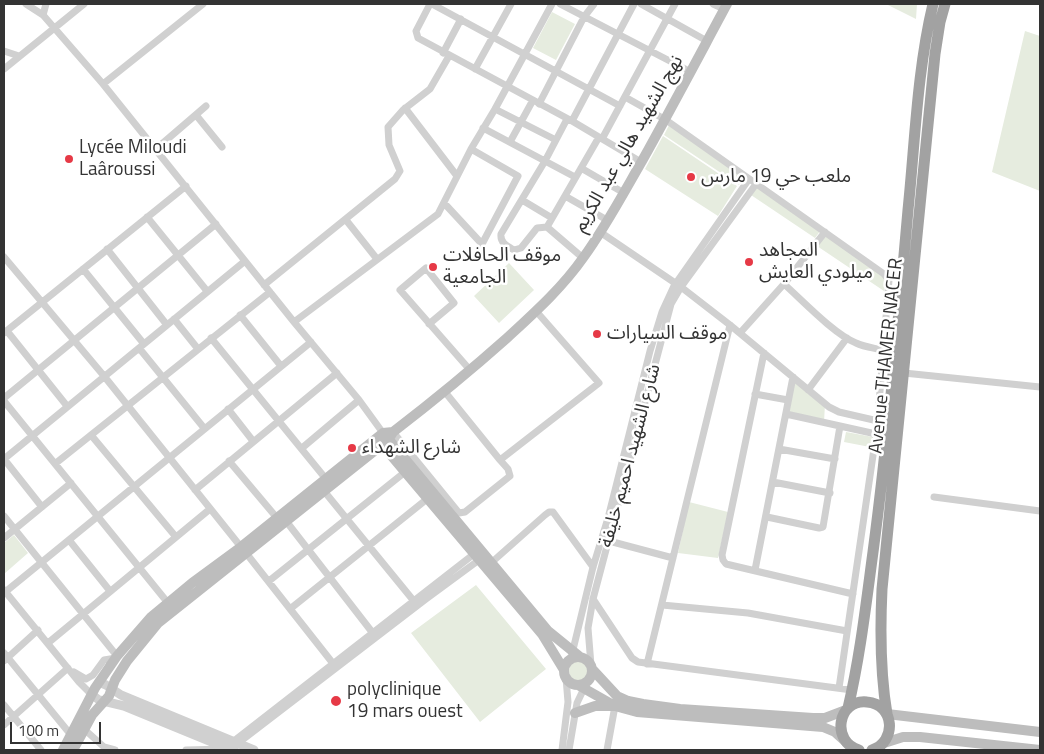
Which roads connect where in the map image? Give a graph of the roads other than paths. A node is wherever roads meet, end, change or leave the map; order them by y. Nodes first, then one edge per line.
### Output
1 (26, 4) edge
2 (46, 4) edge
3 (84, 4) edge
4 (203, 4) edge
5 (431, 4) edge
6 (511, 4) edge
7 (552, 4) edge
8 (560, 4) edge
9 (594, 4) edge
10 (634, 4) edge
11 (641, 4) edge
12 (675, 4) edge
13 (713, 4) edge
14 (933, 4) edge
15 (944, 4) edge
16 (725, 6) edge
17 (43, 15) junction
18 (584, 17) junction
19 (667, 18) junction
20 (461, 19) junction
21 (55, 28) junction
22 (618, 35) junction
23 (493, 36) junction
24 (707, 41) junction
25 (4, 51) edge
26 (650, 51) junction
27 (525, 53) junction
28 (446, 54) junction
29 (19, 56) junction
30 (4, 69) edge
31 (475, 69) junction
32 (557, 70) junction
33 (690, 72) junction
34 (103, 84) junction
35 (507, 86) junction
36 (589, 88) junction
37 (625, 97) junction
38 (536, 102) junction
39 (206, 106) dead end
40 (620, 106) junction
41 (405, 108) junction
42 (495, 108) junction
43 (196, 115) junction
44 (570, 120) junction
45 (666, 120) junction
46 (521, 122) junction
47 (483, 128) junction
48 (600, 138) junction
49 (556, 140) junction
50 (510, 142) junction
51 (222, 147) dead end
52 (156, 149) junction
53 (471, 149) junction
54 (545, 161) junction
55 (641, 162) junction
56 (581, 168) junction
57 (457, 176) junction
58 (575, 177) junction
59 (749, 179) junction
60 (756, 184) junction
61 (186, 186) junction
62 (624, 193) junction
63 (565, 196) junction
64 (522, 200) junction
65 (444, 203) junction
66 (147, 217) junction
67 (552, 218) junction
68 (346, 220) junction
69 (607, 220) junction
70 (216, 224) junction
71 (546, 227) junction
72 (600, 232) junction
73 (825, 232) junction
74 (107, 249) junction
75 (178, 255) junction
76 (4, 257) edge
77 (583, 258) junction
78 (377, 259) junction
79 (245, 262) junction
80 (83, 269) junction
81 (264, 284) junction
82 (784, 284) junction
83 (678, 285) junction
84 (138, 288) junction
85 (207, 292) junction
86 (270, 292) junction
87 (42, 303) junction
88 (114, 308) junction
89 (536, 311) junction
90 (240, 315) junction
91 (174, 319) junction
92 (294, 322) junction
93 (167, 324) junction
94 (429, 324) junction
95 (730, 325) junction
96 (5, 332) edge
97 (740, 333) junction
98 (212, 338) junction
99 (847, 338) junction
100 (73, 341) junction
101 (311, 342) junction
102 (142, 346) junction
103 (198, 349) junction
104 (882, 350) junction
105 (764, 353) junction
106 (281, 366) junction
107 (38, 370) junction
108 (470, 370) junction
109 (337, 373) junction
110 (904, 373) junction
111 (104, 376) junction
112 (793, 377) junction
113 (163, 378) junction
114 (1040, 387) edge
115 (254, 388) junction
116 (808, 390) junction
117 (445, 392) junction
118 (755, 394) junction
119 (4, 400) edge
120 (360, 400) junction
121 (788, 400) junction
122 (67, 406) junction
123 (127, 406) junction
124 (228, 409) junction
125 (786, 414) junction
126 (279, 420) junction
127 (878, 421) junction
128 (840, 426) junction
129 (204, 428) junction
130 (876, 434) junction
131 (32, 435) junction
132 (91, 435) junction
133 (383, 435) junction
134 (253, 441) junction
135 (302, 448) junction
136 (779, 449) junction
137 (168, 457) junction
138 (835, 458) junction
139 (4, 459) edge
140 (500, 460) junction
141 (229, 461) junction
142 (56, 463) junction
143 (405, 472) junction
144 (326, 479) junction
145 (773, 482) junction
146 (71, 483) junction
147 (134, 486) junction
148 (195, 490) junction
149 (324, 490) junction
150 (830, 493) junction
151 (934, 497) dead end
152 (427, 499) junction
153 (42, 507) junction
154 (210, 509) junction
155 (1040, 511) edge
156 (4, 516) edge
157 (97, 516) junction
158 (766, 517) junction
159 (281, 519) junction
160 (348, 519) junction
161 (15, 529) junction
162 (176, 537) junction
163 (4, 538) edge
164 (69, 540) junction
165 (609, 541) junction
166 (369, 545) junction
167 (244, 550) junction
168 (309, 550) junction
169 (476, 557) junction
170 (673, 558) junction
171 (41, 563) junction
172 (491, 563) junction
173 (140, 567) junction
174 (593, 567) junction
175 (755, 570) junction
176 (330, 577) junction
177 (269, 581) junction
178 (110, 591) junction
179 (4, 592) edge
180 (853, 594) junction
181 (413, 600) junction
182 (593, 600) junction
183 (168, 603) junction
184 (662, 605) junction
185 (290, 609) junction
186 (82, 614) junction
187 (38, 630) junction
188 (847, 631) junction
189 (372, 632) junction
190 (48, 643) junction
191 (575, 655) junction
192 (5, 657) edge
193 (116, 657) junction
194 (647, 664) junction
195 (335, 666) junction
196 (592, 667) junction
197 (68, 668) junction
198 (565, 674) junction
199 (99, 682) junction
200 (583, 685) junction
201 (838, 688) junction
202 (112, 689) junction
203 (852, 690) junction
204 (91, 694) junction
205 (38, 695) junction
206 (105, 701) junction
207 (4, 705) edge
208 (615, 706) junction
209 (847, 709) junction
210 (575, 713) junction
211 (887, 714) junction
212 (13, 717) junction
213 (4, 725) edge
214 (84, 729) junction
215 (1040, 732) edge
216 (71, 735) junction
217 (883, 746) edge
218 (231, 747) edge
219 (851, 747) edge
220 (989, 747) edge
221 (104, 749) edge
222 (41, 750) edge
223 (63, 750) edge
224 (73, 750) edge
225 (115, 750) edge
226 (186, 750) edge
227 (254, 750) edge
228 (562, 750) edge
229 (569, 750) edge
230 (607, 750) edge
231 (872, 750) edge
232 (1036, 750) edge

1 - 17 street
2 - 17 street
3 - 21 street
4 - 34 street
5 - 20 street
5 - 28 street
6 - 23 street
7 - 27 street
8 - 18 street
9 - 18 street
10 - 22 street
11 - 19 street
12 - 19 street
13 - 16 street
14 - 203 highway, Avenue THAMER NACER
15 - 110 highway, Avenue THAMER NACER
16 - 24 main road, نهج الشهيد هالي عبد الكريم
17 - 21 street
18 - 22 street
18 - 32 street
19 - 24 street
19 - 26 street
20 - 23 street
20 - 28 street
21 - 29 street
21 - 34 street
22 - 26 street
22 - 36 street
23 - 27 street
23 - 31 street
24 - 33 main road, نهج الشهيد هالي عبد الكريم
25 - 29 street
26 - 33 street
26 - 37 street
27 - 32 street
27 - 35 street
28 - 31 street
28 - 41 street
29 - 30 street
31 - 35 street
32 - 36 street
32 - 38 street
33 - 45 main road, نهج الشهيد هالي عبد الكريم
34 - 52 street
35 - 38 street
35 - 42 street
36 - 40 street
36 - 44 street
37 - 40 street
37 - 45 street
38 - 44 street
38 - 46 street
39 - 43 street
40 - 48 street
41 - 57 street
41 - 68 street
42 - 46 street
42 - 47 street
43 - 51 street
43 - 52 street
44 - 48 street
44 - 49 street
45 - 55 main road, نهج الشهيد هالي عبد الكريم
45 - 59 street
46 - 49 street
46 - 50 street
47 - 50 street
47 - 53 street
48 - 55 street
48 - 56 street
49 - 54 street
50 - 54 street
52 - 61 street
53 - 57 street
53 - 65 street
54 - 58 street
54 - 64 street
55 - 62 main road, نهج الشهيد هالي عبد الكريم
56 - 58 street
56 - 62 street
57 - 65 street
58 - 63 street
59 - 60 street
59 - 83 street, شارع الشهيد احميم خليفة
60 - 73 street
60 - 83 street, شارع الشهيد احميم خليفة
61 - 66 street
61 - 70 street
62 - 69 main road, نهج الشهيد هالي عبد الكريم
63 - 67 street
63 - 69 street
64 - 67 street
64 - 71 street
65 - 78 street
66 - 74 street
66 - 75 street
67 - 71 street
68 - 78 street
68 - 81 street
69 - 72 main road, نهج الشهيد هالي عبد الكريم
70 - 75 street
70 - 79 street
71 - 77 street
72 - 77 main road, نهج الشهيد هالي عبد الكريم
72 - 83 street
73 - 82 street
73 - 104 street
74 - 80 street
74 - 84 street
75 - 84 street
75 - 85 street
76 - 87 street
77 - 89 main road, نهج الشهيد هالي عبد الكريم
78 - 92 street
79 - 81 street
79 - 85 street
80 - 87 street
80 - 88 street
81 - 86 street
82 - 97 street
82 - 99 street
83 - 95 street
83 - 165 street, شارع الشهيد احميم خليفة
83 - 174 street, شارع الشهيد احميم خليفة
84 - 88 street
84 - 93 street
85 - 91 street
86 - 90 street
86 - 92 street
87 - 96 street
87 - 100 street
88 - 100 street
88 - 102 street
89 - 108 main road, نهج الشهيد هالي عبد الكريم
89 - 140 street
90 - 98 street
90 - 106 street
91 - 93 street
91 - 103 street
92 - 101 street
93 - 102 street
94 - 94 street
94 - 108 street
95 - 97 street
95 - 170 street
96 - 107 street
97 - 105 street
98 - 103 street
98 - 115 street
99 - 104 street
99 - 116 street
100 - 107 street
100 - 111 street
101 - 106 street
101 - 109 street
102 - 111 street
102 - 113 street
103 - 113 street
104 - 127 street
105 - 112 street
105 - 118 street
106 - 115 street
107 - 119 street
107 - 122 street
108 - 117 main road, نهج الشهيد هالي عبد الكريم
109 - 120 street
109 - 126 street
110 - 114 street
110 - 211 highway, Avenue THAMER NACER
111 - 122 street
111 - 123 street
112 - 116 street
112 - 121 street
113 - 123 street
113 - 129 street
115 - 124 street
115 - 126 street
116 - 127 street
117 - 133 main road, نهج الشهيد هالي عبد الكريم
117 - 140 street
118 - 121 street
118 - 175 street
119 - 131 street
120 - 133 street
120 - 135 street
121 - 125 street
122 - 131 street
123 - 132 street
123 - 137 street
124 - 129 street
124 - 134 street
125 - 128 street
125 - 136 street
126 - 134 street
126 - 135 street
127 - 130 street
128 - 130 street
128 - 138 street
129 - 137 street
130 - 180 street
131 - 139 street
131 - 142 street
132 - 142 street
132 - 147 street
133 - 140 street
133 - 143 main road
133 - 144 main road
133 - 149 main road
133 - 172 main road
134 - 141 street
135 - 144 street
136 - 138 street
136 - 145 street
137 - 147 street
137 - 148 street
138 - 150 street
139 - 153 street
141 - 148 street
141 - 159 street
142 - 146 street
143 - 152 main road
143 - 160 street
144 - 159 main road
145 - 150 street
145 - 158 street
146 - 153 street
146 - 157 street
147 - 157 street
147 - 162 street
148 - 154 street
149 - 159 main road
149 - 160 street
150 - 158 street
151 - 155 street
152 - 166 street
152 - 169 main road
153 - 161 street
154 - 162 street
154 - 167 street
156 - 161 street
157 - 164 street
157 - 173 street
158 - 175 street
159 - 167 main road
159 - 168 street
160 - 166 street
160 - 168 street
161 - 163 street
161 - 171 street
162 - 173 street
164 - 171 street
164 - 178 street
165 - 170 street
165 - 182 street, شارع الشهيد احميم خليفة
166 - 176 street
166 - 181 street
167 - 177 street
167 - 183 main road
167 - 202 main road
168 - 176 street
168 - 177 street
169 - 181 street
169 - 195 street
169 - 198 main road
170 - 184 street
171 - 179 street
171 - 186 street
172 - 174 street
172 - 191 main road
173 - 178 street
173 - 183 street
174 - 191 street, شارع الشهيد احميم خليفة
175 - 180 street
176 - 185 street
176 - 189 street
177 - 185 street
178 - 186 street
179 - 187 street
180 - 188 street
181 - 189 street
182 - 194 street
182 - 196 street, شارع الشهيد احميم خليفة
183 - 193 main road
184 - 188 street
184 - 194 street
185 - 195 street
186 - 190 street
186 - 193 street
187 - 190 street
187 - 192 street
188 - 201 street
189 - 195 street
190 - 197 street
191 - 196 main road
191 - 198 main road
192 - 205 street
193 - 197 street
193 - 199 main road
194 - 201 street
195 - 218 street
196 - 200 main road
196 - 209 main road
197 - 204 street
197 - 205 street
198 - 200 main road
198 - 228 street
199 - 202 street
199 - 204 main road
200 - 208 main road
200 - 210 street
201 - 203 street
202 - 206 main road
202 - 218 street
203 - 209 highway, Avenue THAMER NACER
204 - 206 street
204 - 216 main road
205 - 212 street
205 - 216 street
206 - 214 main road
206 - 218 street
207 - 212 street
208 - 210 main road
208 - 219 main road
208 - 230 street
209 - 211 highway
209 - 219 highway, Avenue THAMER NACER
210 - 229 street
211 - 215 main road
211 - 217 highway, Avenue THAMER NACER
212 - 213 street
212 - 222 street
214 - 221 street
214 - 224 main road
216 - 223 main road
217 - 220 main road
217 - 231 highway
218 - 226 street
218 - 227 street
220 - 232 main road
221 - 225 street

